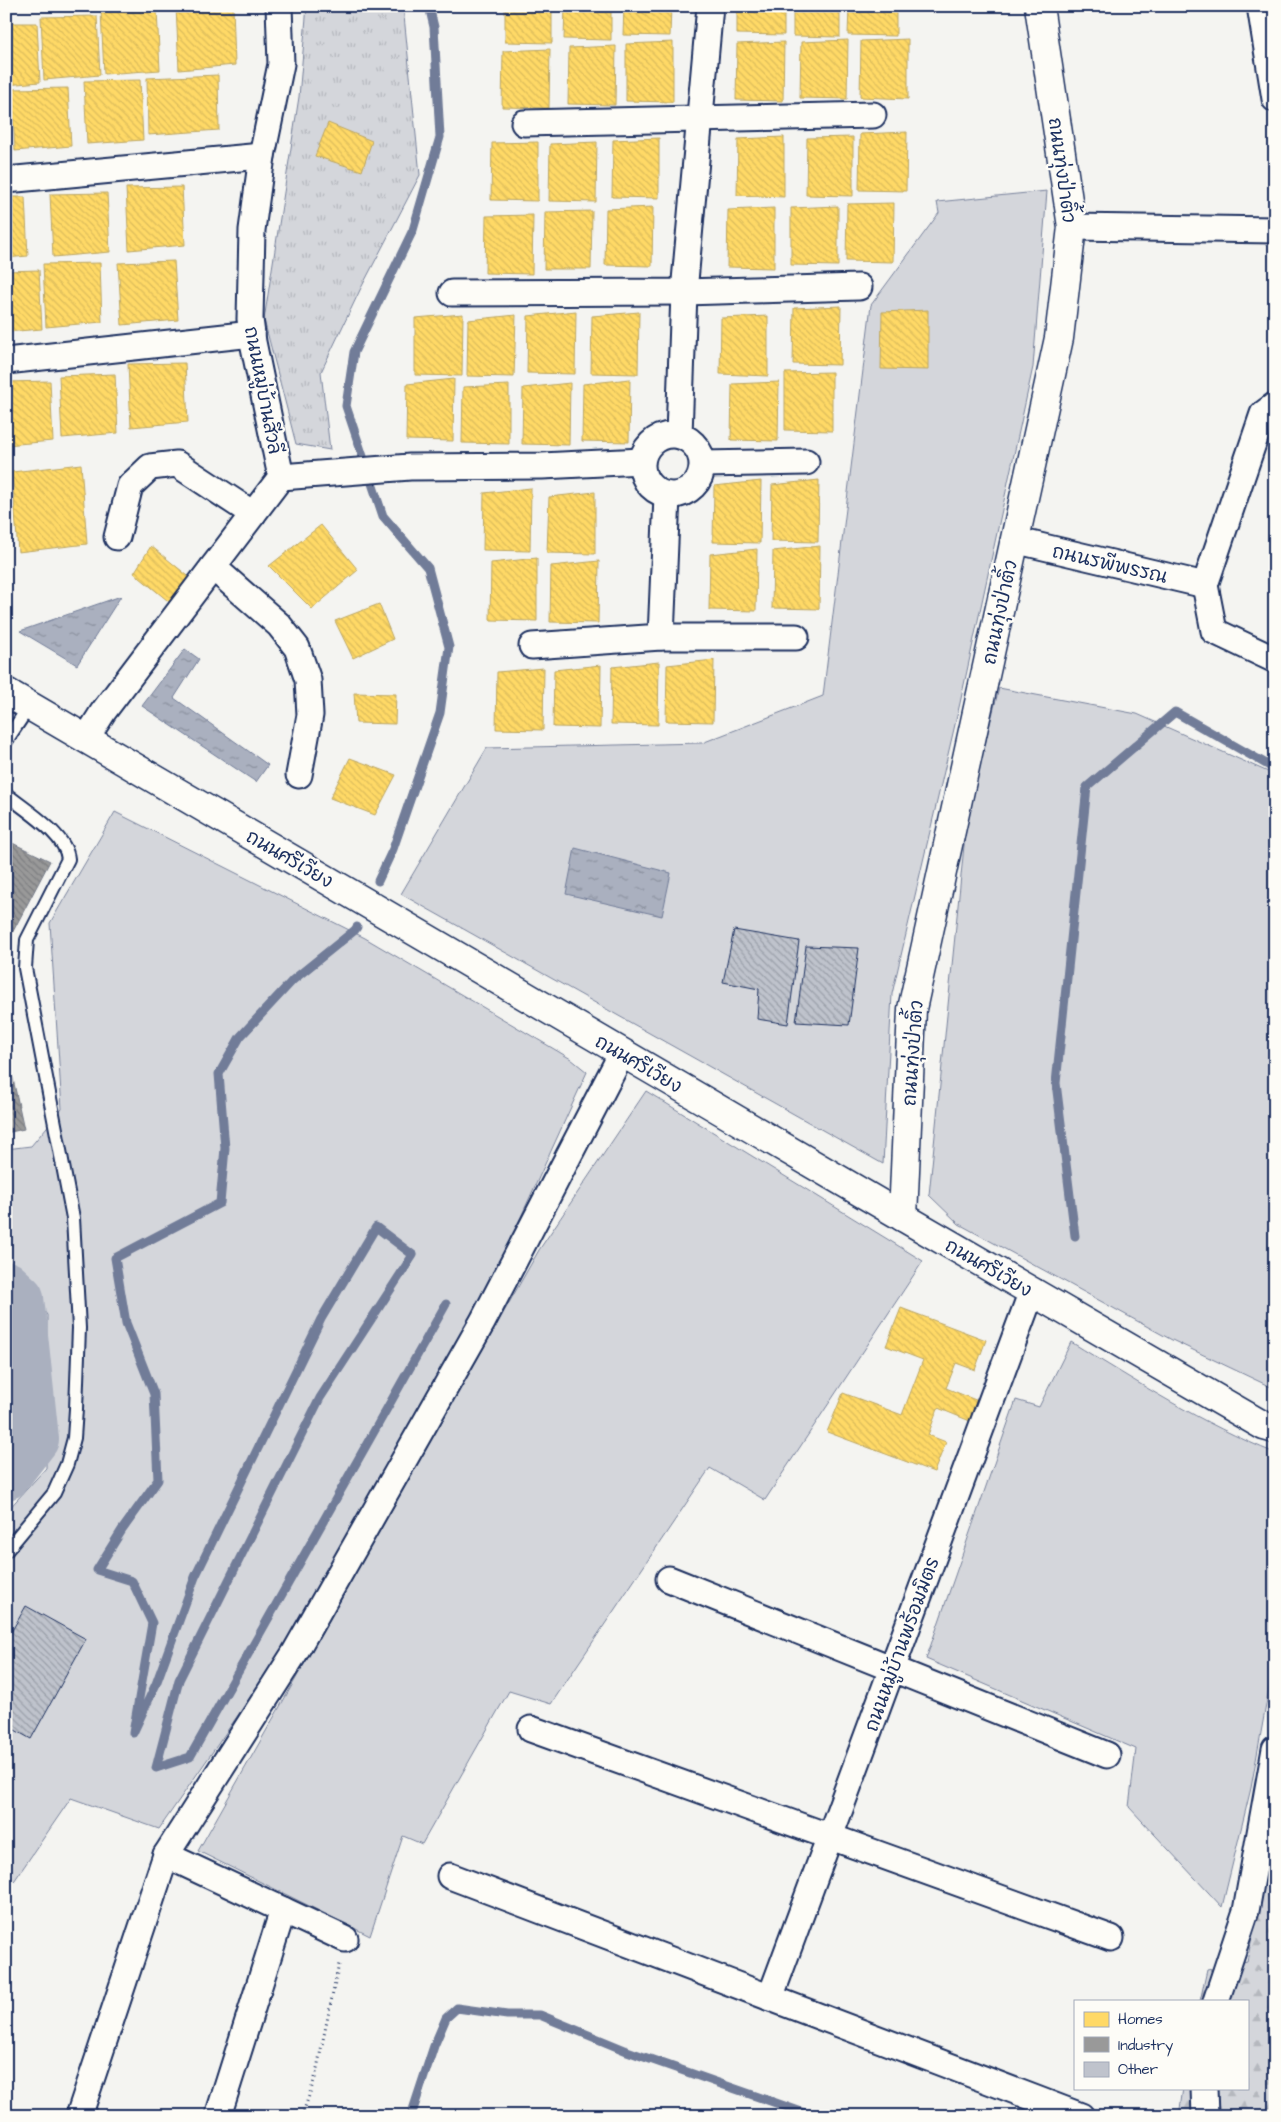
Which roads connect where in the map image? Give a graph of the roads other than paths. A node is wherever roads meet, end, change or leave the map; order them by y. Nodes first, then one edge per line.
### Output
1 (280, 6) edge
2 (710, 6) edge
3 (1039, 6) edge
4 (1260, 6) edge
5 (1275, 100) edge
6 (873, 115) dead end
7 (700, 120) junction
8 (524, 123) dead end
9 (262, 156) junction
10 (6, 180) edge
11 (1072, 227) junction
12 (1275, 230) edge
13 (859, 287) dead end
14 (684, 292) junction
15 (452, 293) dead end
16 (252, 334) junction
17 (6, 361) edge
18 (1275, 405) edge
19 (679, 435) junction
20 (642, 461) junction
21 (806, 462) dead end
22 (703, 464) junction
23 (281, 477) junction
24 (667, 496) junction
25 (253, 514) junction
26 (117, 537) dead end
27 (1014, 540) junction
28 (213, 567) junction
29 (1205, 585) junction
30 (661, 637) junction
31 (796, 637) dead end
32 (532, 646) dead end
33 (1275, 660) edge
34 (6, 692) edge
35 (30, 706) junction
36 (86, 739) junction
37 (6, 741) edge
38 (299, 775) dead end
39 (6, 794) edge
40 (622, 1053) junction
41 (903, 1217) junction
42 (1032, 1291) junction
43 (1275, 1429) edge
44 (6, 1552) edge
45 (669, 1579) dead end
46 (893, 1667) junction
47 (531, 1728) dead end
48 (1275, 1749) edge
49 (1107, 1755) dead end
50 (829, 1837) junction
51 (166, 1855) junction
52 (450, 1876) dead end
53 (282, 1910) junction
54 (1111, 1938) dead end
55 (345, 1939) road end
56 (770, 1998) junction
57 (1216, 2000) edge
58 (1204, 2090) edge
59 (79, 2116) edge
60 (218, 2116) edge
61 (1081, 2116) edge
62 (1205, 2116) edge

1 - 9 street, ถนนหมู่บ้านสีวลี
2 - 7 street
3 - 11 main road, ถนนทุ่งป่าติ้ว
4 - 5 street
6 - 7 street
7 - 8 street
7 - 14 street
9 - 10 street
9 - 16 street, ถนนหมู่บ้านสีวลี
11 - 12 street
11 - 27 main road, ถนนทุ่งป่าติ้ว
13 - 14 street
14 - 15 street
14 - 19 street
16 - 17 street
16 - 23 street, ถนนหมู่บ้านสีวลี
18 - 29 street
19 - 20 street
19 - 22 street
20 - 23 street
20 - 24 street
21 - 22 street
22 - 24 street
23 - 25 street, ถนนหมู่บ้านสีวลี
24 - 30 street
25 - 26 street
25 - 28 street, ถนนหมู่บ้านสีวลี
27 - 29 street, ถนนรพีพรรณ
27 - 41 main road, ถนนทุ่งป่าติ้ว
28 - 36 street, ถนนหมู่บ้านสีวลี
28 - 38 street
29 - 33 street
30 - 31 street
30 - 32 street
34 - 35 main road, ถนนศรีเวียง
35 - 36 main road, ถนนศรีเวียง
35 - 37 lane
36 - 40 main road, ถนนศรีเวียง
39 - 44 lane
40 - 41 main road, ถนนศรีเวียง
40 - 51 street
41 - 42 main road, ถนนศรีเวียง
42 - 43 main road, ถนนศรีเวียง
42 - 46 street, ถนนหมู่บ้านพร้อมมิตร
45 - 46 street
46 - 49 street
46 - 50 street, ถนนหมู่บ้านพร้อมมิตร
47 - 50 street
48 - 57 street
50 - 54 street
50 - 56 street, ถนนหมู่บ้านพร้อมมิตร
51 - 53 street
51 - 59 street
52 - 56 street
53 - 55 street
53 - 60 street
56 - 61 street
58 - 62 street

